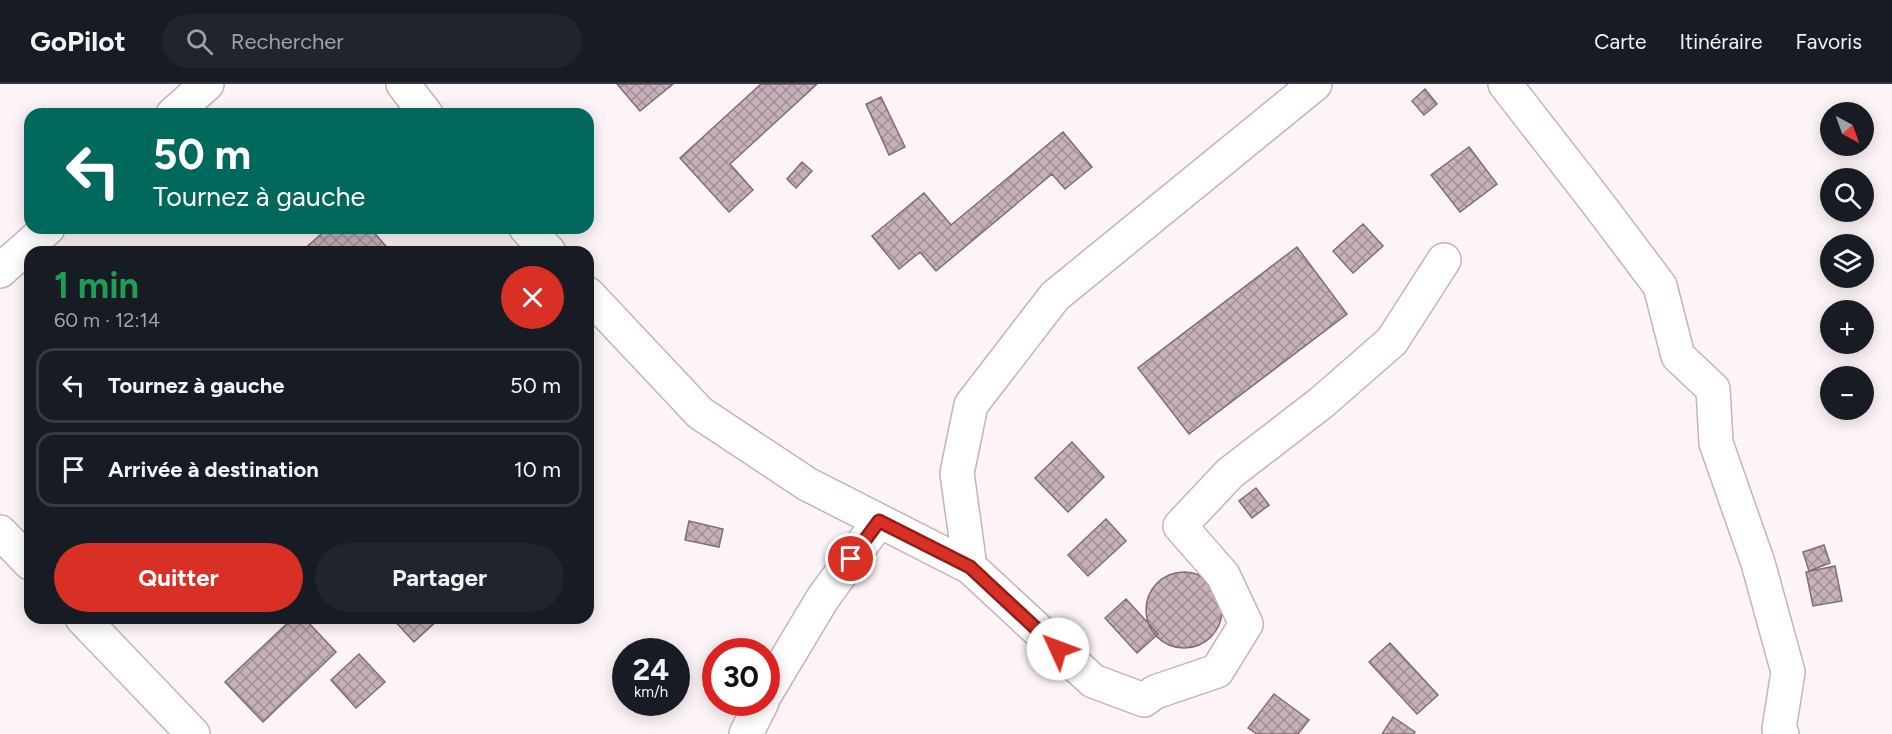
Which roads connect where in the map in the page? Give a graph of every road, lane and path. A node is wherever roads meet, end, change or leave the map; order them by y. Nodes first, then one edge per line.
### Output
1 (207, 84) edge
2 (403, 84) edge
3 (1316, 84) edge
4 (1505, 84) edge
5 (180, 108) edge
6 (421, 108) edge
7 (41, 234) edge
8 (532, 234) edge
9 (28, 246) edge
10 (543, 246) edge
11 (24, 250) edge
12 (1444, 260) dead end
13 (0, 271) edge
14 (594, 300) edge
15 (879, 521) junction
16 (0, 532) edge
17 (24, 557) edge
18 (970, 567) junction
19 (88, 624) edge
20 (780, 670) edge
21 (755, 716) edge
22 (194, 734) edge
23 (746, 734) edge
24 (1782, 734) edge

1 - 5 street
2 - 6 street
3 - 18 street
4 - 24 street
7 - 9 street
8 - 10 street
11 - 13 street
12 - 18 street
14 - 15 street
15 - 18 street
15 - 20 street
16 - 17 street
19 - 22 street
21 - 23 street

